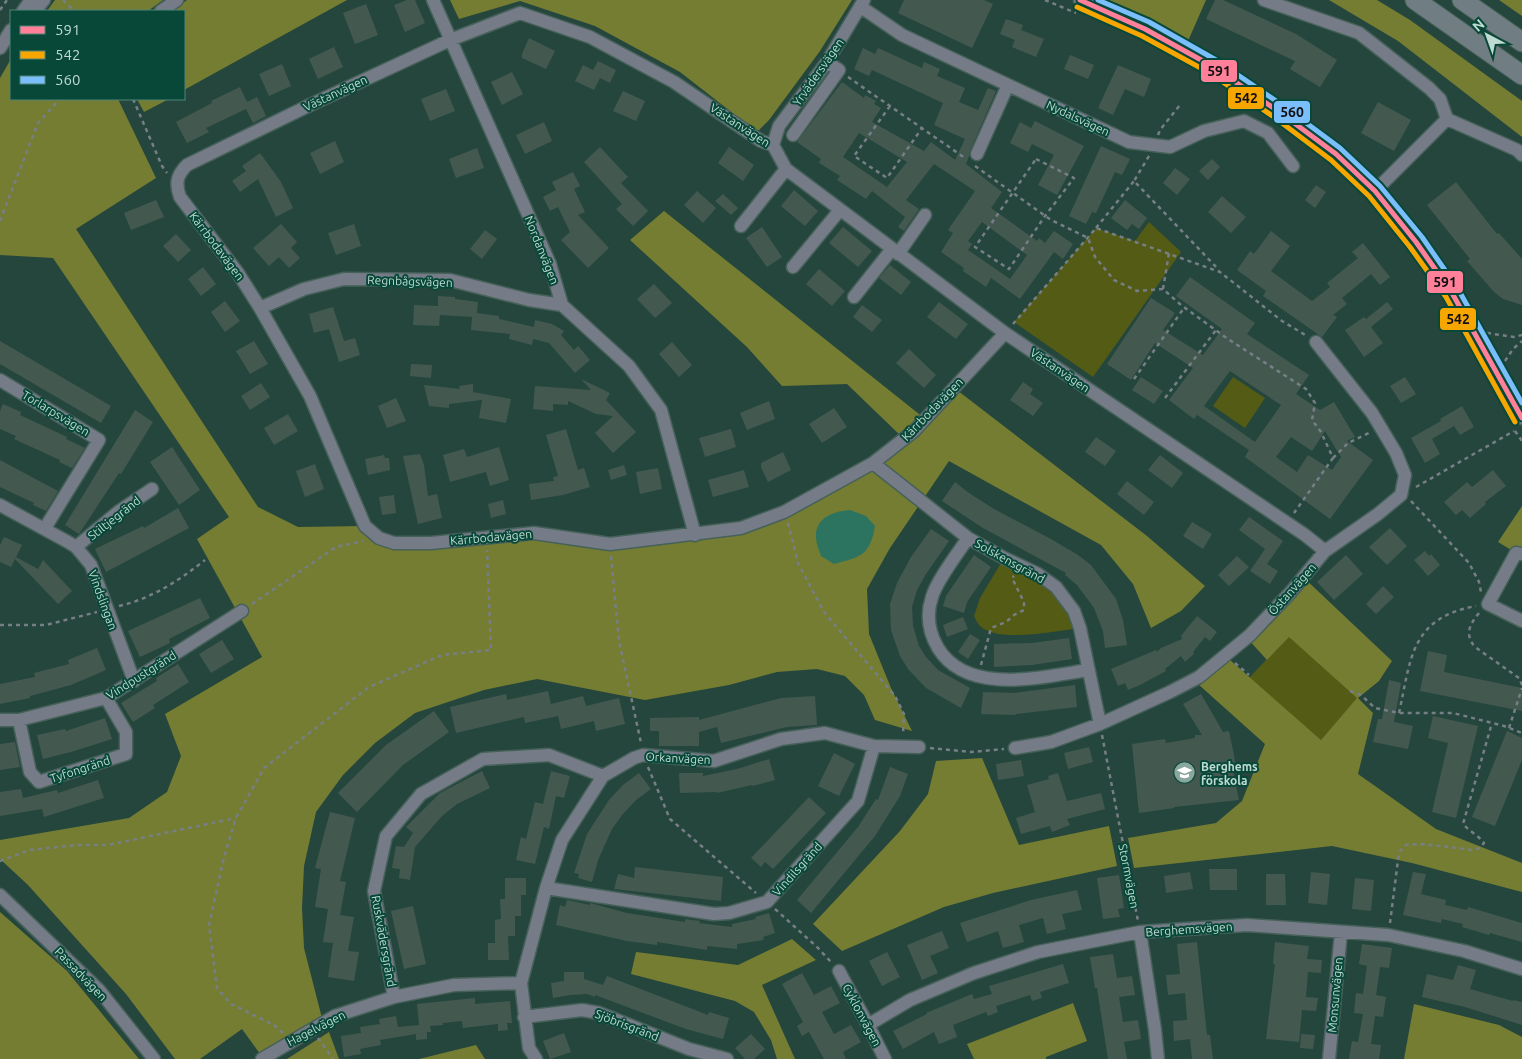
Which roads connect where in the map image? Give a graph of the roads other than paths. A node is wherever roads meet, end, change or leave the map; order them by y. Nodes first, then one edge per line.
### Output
1 (44, 0) edge
2 (177, 0) edge
3 (432, 0) edge
4 (1080, 0) edge
5 (1264, 0) edge
6 (1415, 0) edge
7 (1462, 0) edge
8 (863, 4) edge
9 (35, 10) edge
10 (162, 10) edge
11 (10, 32) edge
12 (10, 39) edge
13 (450, 40) junction
14 (1522, 42) edge
15 (0, 49) edge
16 (827, 62) junction
17 (1522, 74) edge
18 (1008, 85) junction
19 (1447, 119) junction
20 (792, 135) dead end
21 (773, 145) junction
22 (977, 154) dead end
23 (1522, 155) edge
24 (1293, 166) dead end
25 (786, 169) junction
26 (176, 183) joint
27 (1375, 191) junction
28 (840, 210) junction
29 (925, 215) dead end
30 (741, 226) dead end
31 (895, 251) junction
32 (793, 266) dead end
33 (854, 296) dead end
34 (562, 305) junction
35 (260, 308) junction
36 (1005, 333) junction
37 (1316, 342) road end
38 (0, 380) edge
39 (1522, 418) edge
40 (873, 463) junction
41 (152, 489) dead end
42 (0, 506) edge
43 (45, 528) junction
44 (695, 534) junction
45 (968, 538) junction
46 (76, 548) junction
47 (1325, 551) junction
48 (1522, 554) edge
49 (242, 611) road end
50 (1522, 621) edge
51 (1088, 670) junction
52 (134, 681) junction
53 (106, 698) junction
54 (0, 720) edge
55 (19, 720) junction
56 (1100, 724) junction
57 (874, 746) junction
58 (919, 747) road end
59 (1015, 748) road end
60 (603, 776) junction
61 (546, 888) junction
62 (0, 895) edge
63 (1140, 932) junction
64 (1340, 932) junction
65 (1522, 969) edge
66 (839, 971) road end
67 (521, 983) junction
68 (394, 997) junction
69 (524, 1017) junction
70 (868, 1025) junction
71 (154, 1059) edge
72 (262, 1059) edge
73 (536, 1059) edge
74 (727, 1059) edge
75 (885, 1059) edge
76 (1158, 1059) edge
77 (1329, 1059) edge

1 - 9 street
2 - 10 street
3 - 13 street, Nordanvägen
4 - 27 street
5 - 19 street
6 - 17 highway
7 - 14 highway
8 - 16 street, Yrvädersvägen
8 - 18 street, Nydalsvägen
11 - 15 street
12 - 15 street
13 - 21 street, Västanvägen
13 - 26 street, Västanvägen
13 - 34 street, Nordanvägen
16 - 20 street
16 - 21 street, Yrvädersvägen
18 - 22 street
18 - 24 street, Nydalsvägen
19 - 23 street
19 - 27 street
21 - 25 street, Västanvägen
25 - 28 street, Västanvägen
25 - 30 street
26 - 35 street, Kärrbodavägen
27 - 39 street
28 - 31 street, Västanvägen
28 - 32 street
29 - 31 street
31 - 33 street
31 - 36 street, Västanvägen
34 - 35 street, Regnbågsvägen
34 - 44 street
35 - 44 street, Kärrbodavägen
36 - 40 street, Kärrbodavägen
36 - 47 street, Västanvägen
37 - 47 street, Östanvägen
38 - 43 street, Torlarpsvägen
40 - 44 street, Kärrbodavägen
40 - 45 street, Solskensgränd
41 - 46 street, Stiltjegränd
42 - 43 street, Vindslingan
43 - 46 street, Vindslingan
45 - 51 street, Solskensgränd
45 - 51 street
46 - 52 street, Vindslingan
47 - 56 street, Östanvägen
48 - 50 street
49 - 52 street, Vindpustgränd
51 - 56 street, Solskensgränd
52 - 53 street, Vindpustgränd
53 - 55 street, Vindpustgränd
53 - 55 street, Tyfongränd
54 - 55 street, Vindpustgränd
56 - 59 street, Östanvägen
57 - 58 street, Orkanvägen
57 - 60 street, Orkanvägen
57 - 61 street, Vindilsgränd
60 - 61 street, Orkanvägen
60 - 68 street, Ruskvädersgränd
61 - 67 street, Orkanvägen
62 - 71 street, Passadvägen
63 - 64 street, Berghemsvägen
63 - 70 street, Berghemsvägen
63 - 76 street
64 - 65 street, Berghemsvägen
64 - 77 street, Monsunvägen
66 - 70 street, Cyklonvägen
67 - 68 street, Hagelvägen
67 - 69 street
68 - 72 street, Hagelvägen
69 - 73 street
69 - 74 street, Sjöbrisgränd
70 - 75 street, Cyklonvägen

